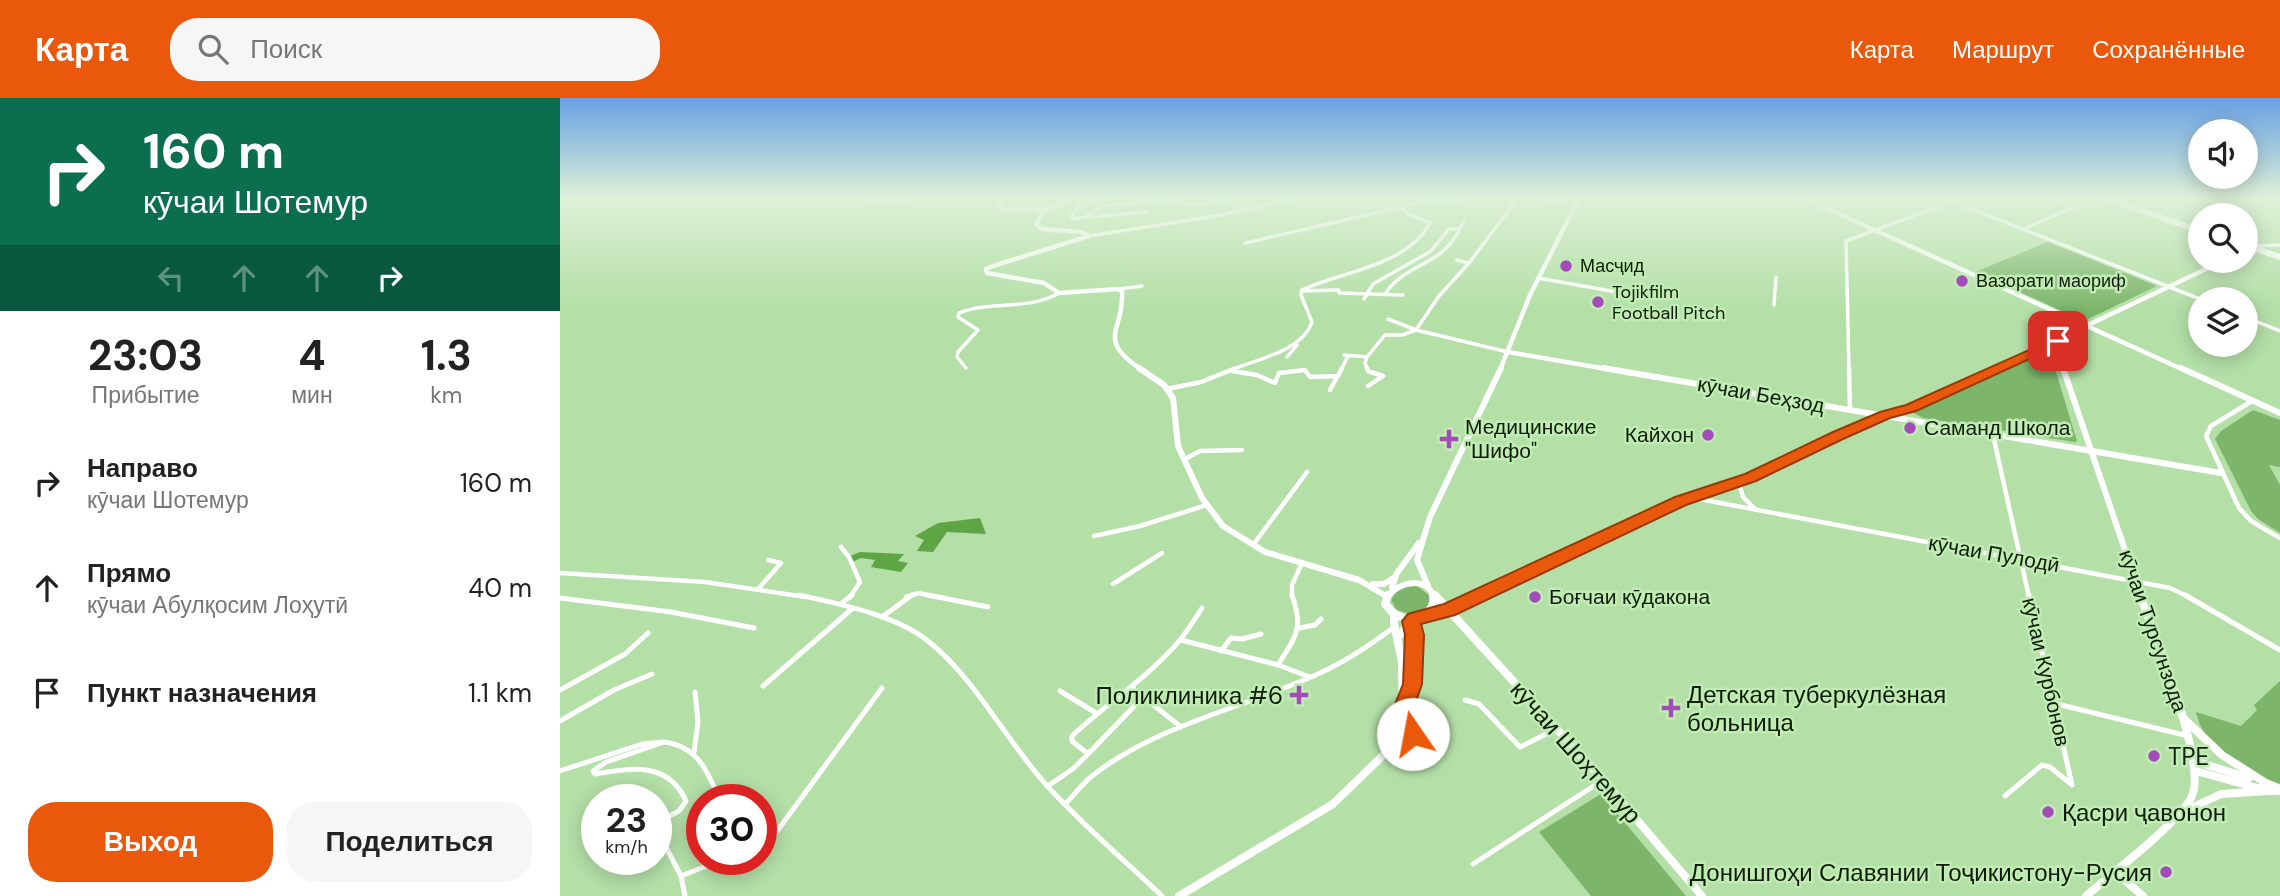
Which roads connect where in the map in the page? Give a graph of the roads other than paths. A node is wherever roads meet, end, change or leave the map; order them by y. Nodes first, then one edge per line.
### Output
1 (1094, 235) edge
2 (1279, 235) edge
3 (1425, 235) edge
4 (1444, 235) edge
5 (1455, 235) edge
6 (1490, 235) edge
7 (1560, 235) edge
8 (1859, 235) edge
9 (1888, 235) edge
10 (2039, 235) edge
11 (1089, 236) joint
12 (1245, 243) dead end
13 (2272, 245) junction
14 (2280, 245) edge
15 (2258, 246) edge
16 (2258, 250) edge
17 (2269, 254) junction
18 (2280, 258) edge
19 (1457, 260) dead end
20 (1469, 263) junction
21 (2198, 273) edge
22 (1776, 277) dead end
23 (1538, 278) junction
24 (1142, 286) dead end
25 (2169, 287) junction
26 (1118, 289) junction
27 (1301, 291) junction
28 (1059, 293) junction
29 (1386, 293) junction
30 (1628, 294) dead end
31 (2188, 294) edge
32 (1403, 295) dead end
33 (1366, 296) junction
34 (1774, 305) dead end
35 (1388, 319) dead end
36 (2258, 322) edge
37 (2088, 326) junction
38 (1416, 330) junction
39 (2280, 331) edge
40 (1307, 340) dead end
41 (1297, 345) junction
42 (2050, 345) junction
43 (1508, 352) junction
44 (2031, 354) junction
45 (1287, 356) dead end
46 (1367, 357) junction
47 (2054, 360) junction
48 (2062, 366) junction
49 (966, 368) dead end
50 (1231, 371) junction
51 (1338, 376) junction
52 (1368, 386) dead end
53 (1167, 389) junction
54 (1330, 390) dead end
55 (2253, 401) junction
56 (1911, 408) junction
57 (1850, 410) junction
58 (2280, 413) edge
59 (1885, 415) junction
60 (1924, 423) junction
61 (1863, 425) junction
62 (1993, 435) junction
63 (1242, 450) dead end
64 (2091, 451) junction
65 (1185, 459) junction
66 (1307, 472) dead end
67 (2221, 472) junction
68 (1740, 482) junction
69 (1694, 498) junction
70 (1207, 505) junction
71 (1755, 509) junction
72 (1094, 536) dead end
73 (2280, 538) edge
74 (1420, 542) junction
75 (1252, 545) junction
76 (841, 547) dead end
77 (1162, 553) dead end
78 (2021, 558) junction
79 (768, 561) dead end
80 (1301, 565) junction
81 (560, 573) edge
82 (1397, 573) junction
83 (2135, 581) junction
84 (1113, 584) dead end
85 (1373, 584) junction
86 (1428, 586) junction
87 (758, 589) junction
88 (1389, 592) junction
89 (1434, 594) junction
90 (560, 598) edge
91 (841, 604) junction
92 (988, 607) dead end
93 (853, 608) junction
94 (1202, 608) dead end
95 (1449, 610) junction
96 (1394, 614) junction
97 (1428, 614) junction
98 (882, 617) junction
99 (1321, 619) dead end
100 (1413, 620) junction
101 (754, 628) dead end
102 (1299, 628) junction
103 (1393, 628) junction
104 (648, 633) dead end
105 (1261, 634) dead end
106 (1180, 640) junction
107 (1398, 640) junction
108 (2280, 650) edge
109 (1221, 651) junction
110 (1278, 665) junction
111 (652, 674) dead end
112 (1311, 677) junction
113 (763, 686) dead end
114 (1131, 687) junction
115 (882, 688) dead end
116 (560, 690) edge
117 (1060, 691) dead end
118 (695, 692) dead end
119 (1144, 696) junction
120 (1465, 700) dead end
121 (2053, 703) junction
122 (1096, 713) junction
123 (2180, 715) junction
124 (560, 721) edge
125 (1181, 727) junction
126 (1550, 732) dead end
127 (1413, 734) dead end
128 (2188, 736) junction
129 (664, 742) junction
130 (694, 752) junction
131 (1088, 754) junction
132 (2195, 766) junction
133 (560, 771) edge
134 (1603, 780) junction
135 (712, 784) edge
136 (1048, 786) junction
137 (2267, 787) junction
138 (2280, 790) edge
139 (2005, 796) dead end
140 (1066, 803) junction
141 (2179, 814) junction
142 (672, 815) edge
143 (777, 831) edge
144 (672, 858) edge
145 (1473, 864) dead end
146 (2114, 871) junction
147 (686, 874) edge
148 (681, 876) junction
149 (685, 896) edge
150 (1163, 896) edge
151 (1179, 896) edge
152 (1702, 896) edge
153 (2086, 896) edge
154 (2143, 896) edge

1 - 11 street
2 - 12 street
3 - 27 street
4 - 33 street
5 - 29 street
6 - 20 street
7 - 23 street
8 - 57 street
9 - 37 street
10 - 25 street
11 - 28 street
13 - 14 street
13 - 15 street
13 - 17 street
16 - 17 highway
17 - 18 highway
19 - 20 street
20 - 38 street
21 - 25 street
22 - 34 street
23 - 30 street
23 - 43 street
24 - 26 street
25 - 31 street
25 - 37 street
26 - 28 street
26 - 53 street
27 - 33 street
27 - 41 street
28 - 49 street
29 - 32 street
29 - 33 street
35 - 38 street
36 - 39 street
37 - 42 street
37 - 55 street
38 - 43 street
38 - 46 street
40 - 41 street
41 - 45 street
41 - 50 street
42 - 44 street
42 - 47 street
42 - 48 street, кӯчаи Турсунзода
43 - 57 street, кӯчаи Беҳзод
43 - 74 street
44 - 47 street
44 - 56 street
46 - 51 street
46 - 52 street
47 - 48 street
48 - 64 street, кӯчаи Турсунзода
50 - 51 street
50 - 53 street
51 - 54 street
53 - 65 street
55 - 58 street
55 - 67 street
56 - 59 street
56 - 60 street
57 - 59 street, кӯчаи Беҳзод
57 - 61 street
59 - 60 street, кӯчаи Беҳзод
59 - 61 street
60 - 62 street, кӯчаи Беҳзод
61 - 68 street
62 - 64 street, кӯчаи Беҳзод
62 - 78 street, кӯчаи Курбонов
63 - 65 street
64 - 67 street, кӯчаи Беҳзод
64 - 83 street, кӯчаи Турсунзода
65 - 70 street
66 - 75 street
67 - 73 street
68 - 69 street
68 - 71 street
69 - 71 street, кӯчаи Пулодӣ
69 - 95 street
70 - 72 street
70 - 75 street
71 - 78 street, кӯчаи Пулодӣ
74 - 82 street
74 - 86 street
75 - 80 street
76 - 91 street
77 - 84 street
78 - 83 street, кӯчаи Пулодӣ
78 - 121 street, кӯчаи Курбонов
79 - 87 street
80 - 85 street
80 - 102 street
81 - 87 street
82 - 85 street
82 - 88 street
83 - 108 street, кӯчаи Пулодӣ
83 - 123 street, кӯчаи Турсунзода
85 - 88 street
86 - 88 street
86 - 89 street
87 - 91 street
88 - 96 street
89 - 95 street, кӯчаи Шоҳтемур
89 - 97 street
90 - 101 street
91 - 93 street
92 - 98 street
93 - 98 street
93 - 113 street
94 - 106 street
95 - 97 street
95 - 134 street, кӯчаи Шоҳтемур
96 - 100 street
96 - 103 street
97 - 100 street
98 - 136 street
99 - 102 street
100 - 107 street
100 - 127 street
102 - 110 street
103 - 107 street
103 - 112 street
104 - 116 street
105 - 109 street
106 - 109 street
106 - 114 street
107 - 151 street
109 - 110 street
110 - 112 street
111 - 124 street
112 - 125 street
114 - 119 street
114 - 122 street
115 - 143 street
117 - 122 street
118 - 130 street
119 - 125 street
119 - 131 street
120 - 126 street
121 - 128 street
121 - 139 street, кӯчаи Курбонов
122 - 131 street
123 - 128 street, кӯчаи Турсунзода
123 - 137 street
125 - 140 street
128 - 132 street, кӯчаи Турсунзода
129 - 130 street
129 - 133 street
129 - 142 street
130 - 135 street
131 - 136 street
132 - 137 street
132 - 141 street, кӯчаи Турсунзода
134 - 145 street
134 - 152 street, кӯчаи Шоҳтемур
136 - 140 street
137 - 138 street
137 - 141 street
140 - 150 street
141 - 146 street, кӯчаи Турсунзода
144 - 148 street
146 - 153 street, кӯчаи Турсунзода
146 - 154 street
147 - 148 street
148 - 149 street

